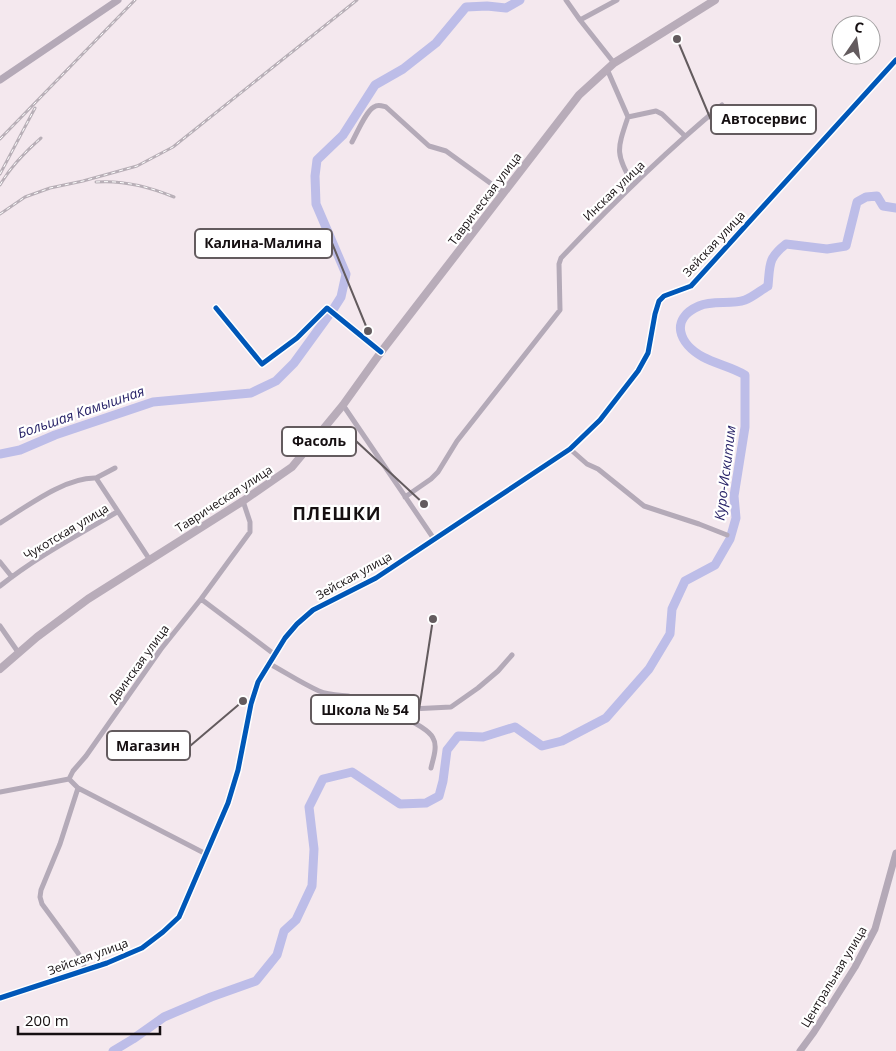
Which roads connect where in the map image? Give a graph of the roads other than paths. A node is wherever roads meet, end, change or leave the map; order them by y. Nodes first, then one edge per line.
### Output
1 (118, 0) edge
2 (566, 0) edge
3 (617, 0) edge
4 (715, 0) edge
5 (580, 20) junction
6 (896, 60) edge
7 (614, 63) junction
8 (606, 69) junction
9 (0, 80) edge
10 (722, 105) dead end
11 (628, 117) junction
12 (684, 136) junction
13 (352, 142) dead end
14 (633, 185) junction
15 (504, 193) junction
16 (216, 308) dead end
17 (381, 352) junction
18 (343, 405) junction
19 (570, 449) junction
20 (115, 468) dead end
21 (96, 478) junction
22 (405, 497) junction
23 (243, 502) junction
24 (117, 512) junction
25 (0, 523) edge
26 (727, 535) dead end
27 (434, 539) junction
28 (150, 560) junction
29 (0, 562) edge
30 (12, 577) junction
31 (0, 586) edge
32 (201, 599) junction
33 (0, 626) edge
34 (18, 652) junction
35 (274, 654) junction
36 (512, 654) dead end
37 (268, 663) junction
38 (0, 669) edge
39 (390, 710) junction
40 (431, 768) dead end
41 (69, 779) junction
42 (78, 788) junction
43 (0, 792) edge
44 (896, 853) edge
45 (206, 854) junction
46 (86, 970) junction
47 (0, 998) edge
48 (800, 1051) edge

1 - 9 street
2 - 5 street
3 - 5 street
4 - 7 main road, Таврическая улица
5 - 7 street
6 - 19 street, Зейская улица
7 - 8 main road, Таврическая улица
8 - 11 street
8 - 15 main road, Таврическая улица
10 - 12 street, Инская улица
11 - 12 street
11 - 14 street
12 - 14 street, Инская улица
13 - 15 street
14 - 22 street, Инская улица
15 - 17 main road, Таврическая улица
16 - 17 street
17 - 18 main road, Таврическая улица
18 - 22 street
18 - 23 main road, Таврическая улица
19 - 26 street
19 - 27 street, Зейская улица
20 - 21 street
21 - 24 street
21 - 25 street
22 - 27 street
23 - 28 main road, Таврическая улица
23 - 32 street, Двинская улица
24 - 28 street
24 - 30 street, Чукотская улица
27 - 35 street, Зейская улица
28 - 34 main road, Таврическая улица
29 - 30 street
30 - 31 street, Чукотская улица
32 - 35 street
32 - 41 street, Двинская улица
33 - 34 street
34 - 38 main road, Таврическая улица
35 - 37 street, Зейская улица
36 - 39 street
37 - 39 street
37 - 45 street, Зейская улица
39 - 40 street
41 - 42 street
41 - 43 street
42 - 45 street
42 - 46 street
44 - 48 street, Центральная улица
45 - 46 street, Зейская улица
46 - 47 street, Зейская улица

